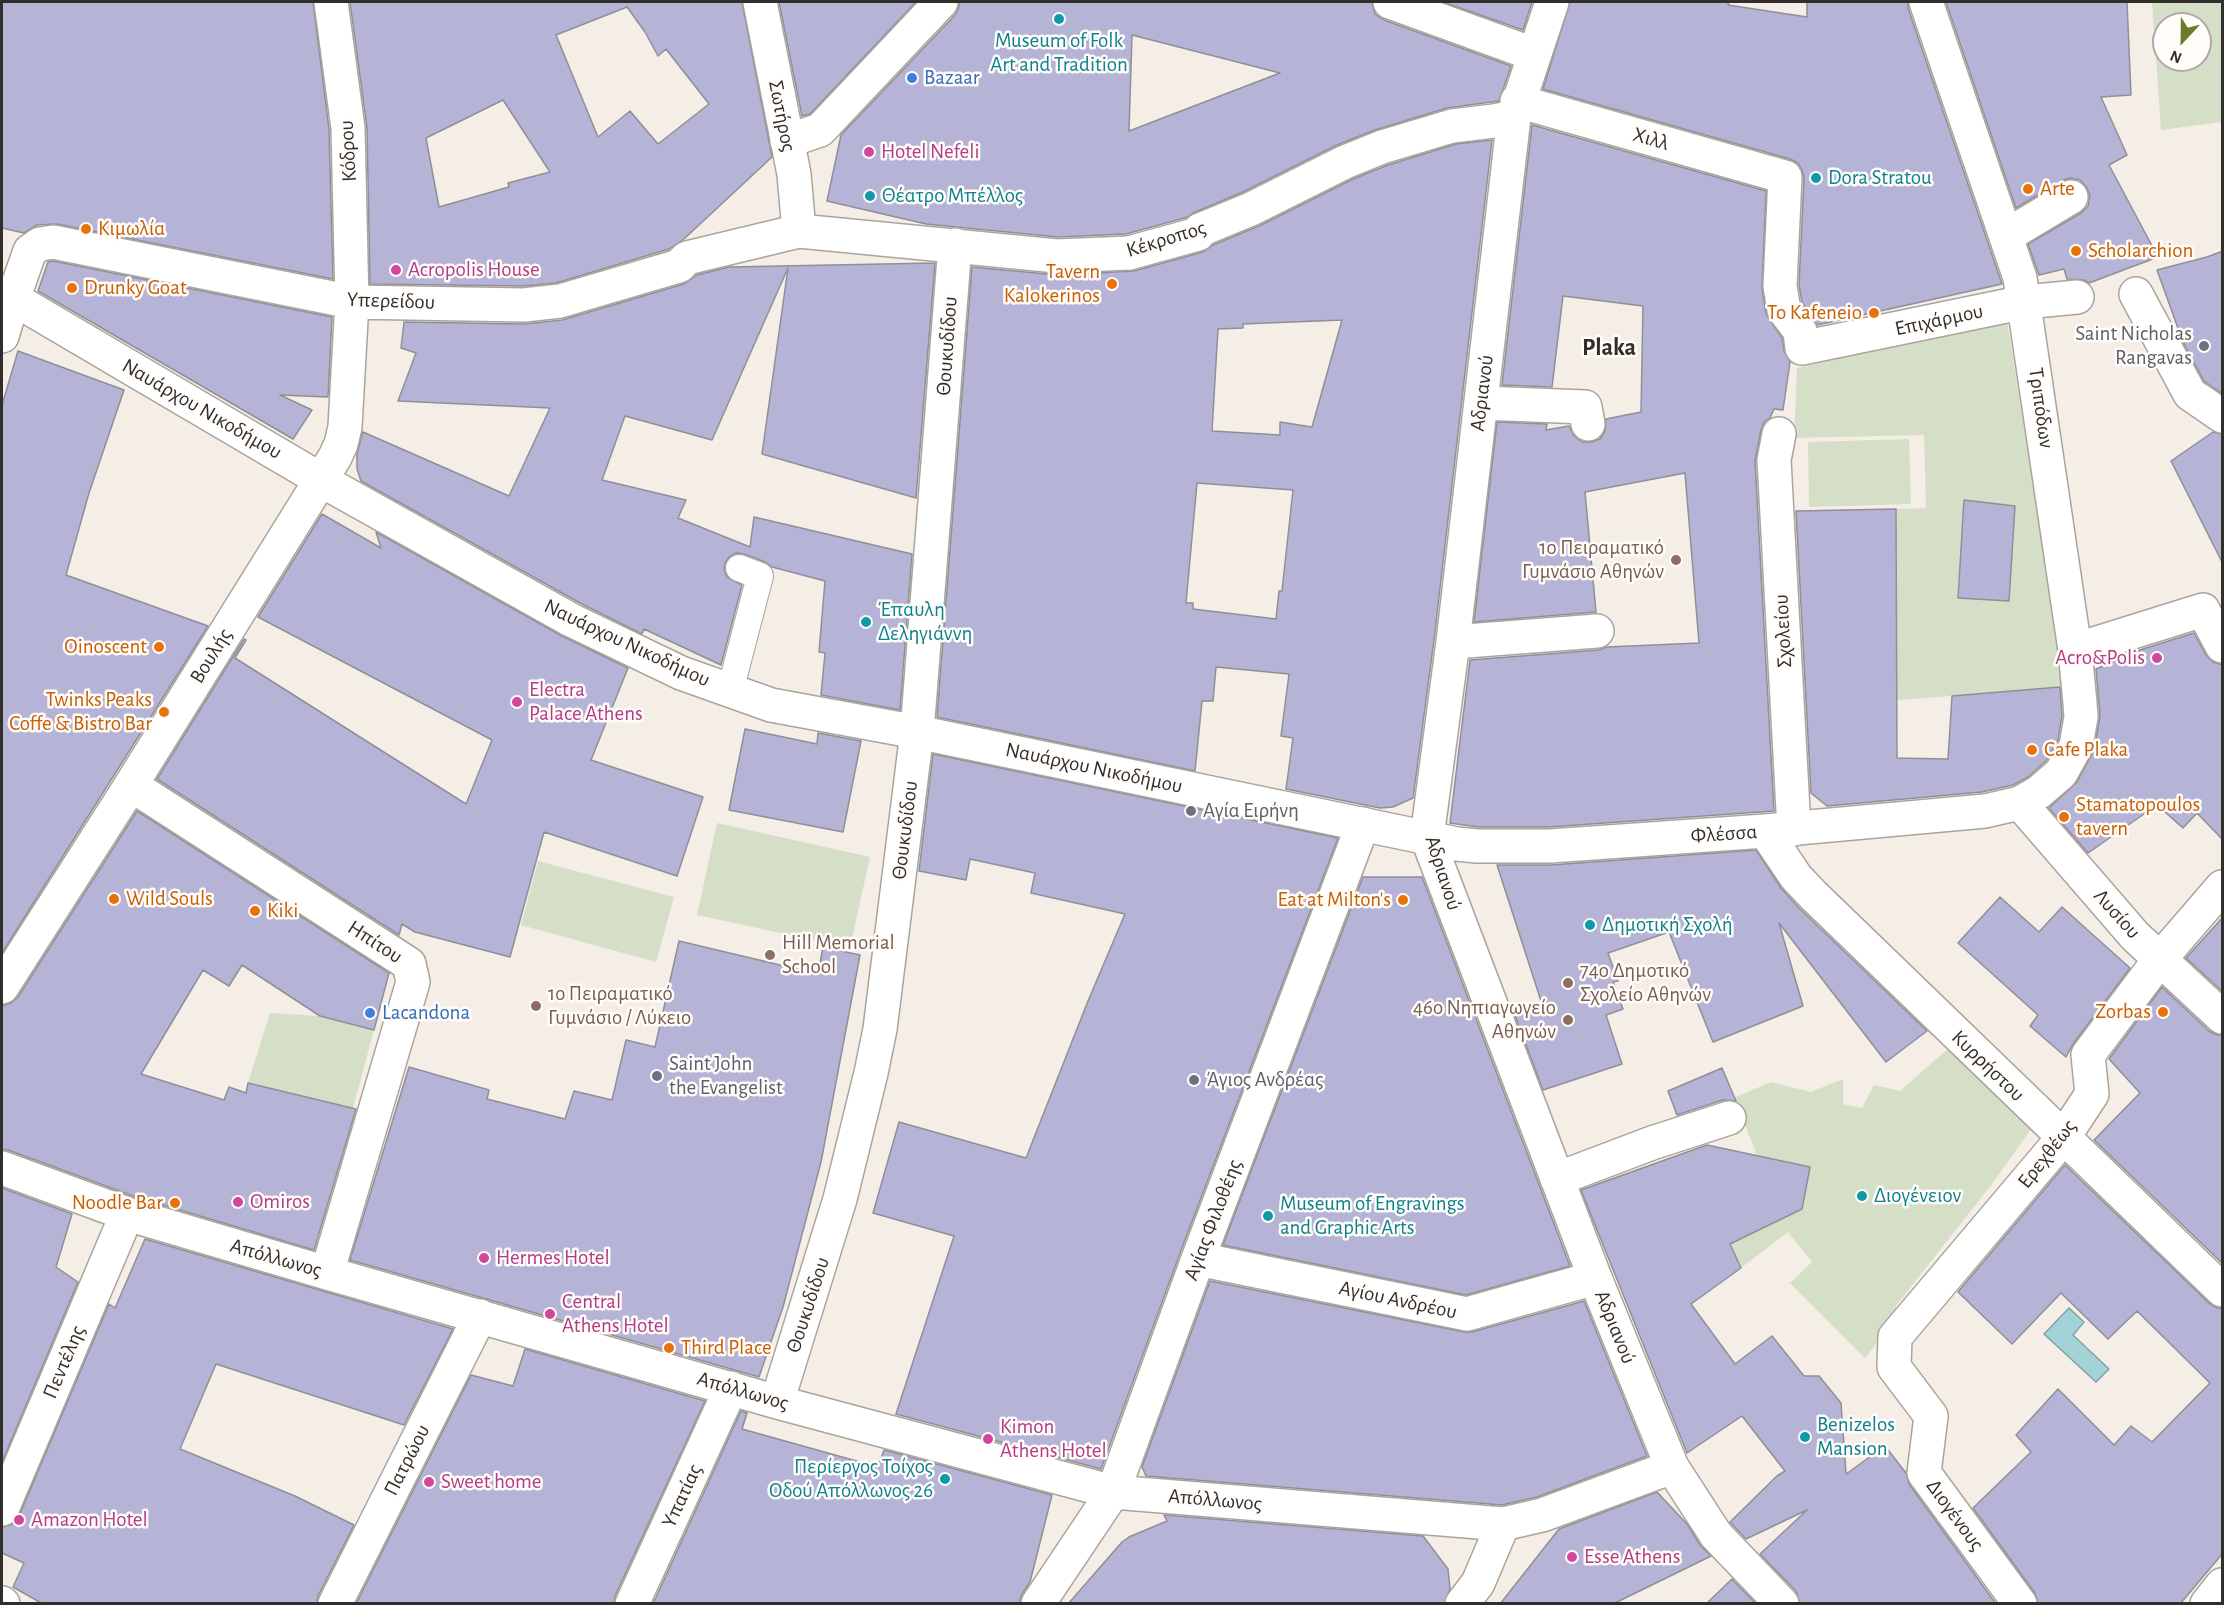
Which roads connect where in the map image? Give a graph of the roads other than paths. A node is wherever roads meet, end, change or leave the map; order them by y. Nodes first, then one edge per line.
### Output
1 (331, 2) edge
2 (760, 2) edge
3 (942, 2) edge
4 (1390, 2) edge
5 (1552, 2) edge
6 (1926, 2) edge
7 (1533, 54) junction
8 (1516, 109) junction
9 (787, 141) junction
10 (2071, 198) dead end
11 (799, 231) junction
12 (2006, 236) junction
13 (955, 245) junction
14 (2136, 294) dead end
15 (7, 295) edge
16 (2077, 297) dead end
17 (352, 302) junction
18 (2025, 302) junction
19 (2, 336) edge
20 (1802, 348) joint
21 (1481, 403) junction
22 (2223, 416) edge
23 (1588, 424) dead end
24 (1779, 434) dead end
25 (321, 479) junction
26 (739, 568) dead end
27 (1597, 632) dead end
28 (1453, 642) junction
29 (2223, 646) edge
30 (2075, 650) junction
31 (730, 691) junction
32 (917, 732) junction
33 (131, 785) junction
34 (2020, 803) junction
35 (1363, 824) junction
36 (1779, 830) junction
37 (1427, 837) junction
38 (2223, 887) edge
39 (2160, 959) junction
40 (2, 987) edge
41 (2223, 1017) edge
42 (1729, 1118) dead end
43 (2063, 1138) junction
44 (2, 1168) edge
45 (1557, 1179) junction
46 (127, 1214) junction
47 (1198, 1259) junction
48 (327, 1274) junction
49 (1595, 1278) junction
50 (2223, 1290) edge
51 (480, 1316) junction
52 (731, 1388) junction
53 (777, 1402) junction
54 (1931, 1416) joint
55 (1672, 1467) junction
56 (1113, 1492) junction
57 (2, 1509) edge
58 (1503, 1524) junction
59 (2223, 1586) edge
60 (335, 1604) edge
61 (632, 1604) edge
62 (1038, 1604) edge
63 (1462, 1604) edge
64 (1782, 1604) edge
65 (2020, 1604) edge
66 (2207, 1604) edge

1 - 17 street, Κόδρου
2 - 9 street, Σωτήρος
3 - 9 street
4 - 7 street
5 - 7 street, Αδριανού
6 - 12 street, Τριπόδων
7 - 8 street, Αδριανού
8 - 13 street, Κέκροπος
8 - 20 street, Χιλλ
8 - 21 street, Αδριανού
9 - 11 street, Σωτήρος
10 - 12 street
11 - 13 street, Κέκροπος
11 - 17 street, Υπερείδου
12 - 18 street, Τριπόδων
13 - 32 street, Θουκυδίδου
14 - 22 street
15 - 17 street, Υπερείδου
15 - 19 street, Υπερείδου
15 - 25 street, Ναυάρχου Νικοδήμου
16 - 18 street, Επιχάρμου
17 - 25 street, Βουλής
18 - 20 street, Επιχάρμου
18 - 30 street, Τριπόδων
21 - 23 street
21 - 28 street, Αδριανού
24 - 36 street, Σχολείου
25 - 31 street, Ναυάρχου Νικοδήμου
25 - 33 street, Βουλής
26 - 31 lane
27 - 28 street
28 - 37 street, Αδριανού
29 - 30 street
30 - 34 street, Τριπόδων
31 - 32 street, Ναυάρχου Νικοδήμου
32 - 35 street, Ναυάρχου Νικοδήμου
32 - 53 street, Θουκυδίδου
33 - 40 street, Βουλής
33 - 48 street, Ηπίτου
34 - 36 street, Φλέσσα
34 - 39 street, Λυσίου
35 - 37 street, Ναυάρχου Νικοδήμου
35 - 47 street, Αγίας Φιλοθέης
36 - 37 street, Φλέσσα
36 - 43 street, Κυρρήστου
37 - 45 street, Αδριανού
38 - 39 street, Ερεχθέως
39 - 41 street, Λυσίου
39 - 43 street, Ερεχθέως
42 - 45 street
43 - 50 street, Κυρρήστου
43 - 54 street, Ερεχθέως
44 - 46 street, Απόλλωνος
45 - 49 street, Αδριανού
46 - 48 street, Απόλλωνος
46 - 57 street, Πεντέλης
47 - 49 street, Αγίου Ανδρέου
47 - 56 street, Αγίας Φιλοθέης
48 - 51 street, Απόλλωνος
49 - 55 street, Αδριανού
51 - 52 street, Απόλλωνος
51 - 60 street, Πατρώου
52 - 53 street, Απόλλωνος
52 - 61 street, Υπατίας
53 - 56 street, Απόλλωνος
54 - 65 street, Διογένους
55 - 58 street, Απόλλωνος
55 - 64 street, Αδριανού
56 - 58 street, Απόλλωνος
56 - 62 street, Αγίας Φιλοθέης
58 - 63 street
59 - 66 street

